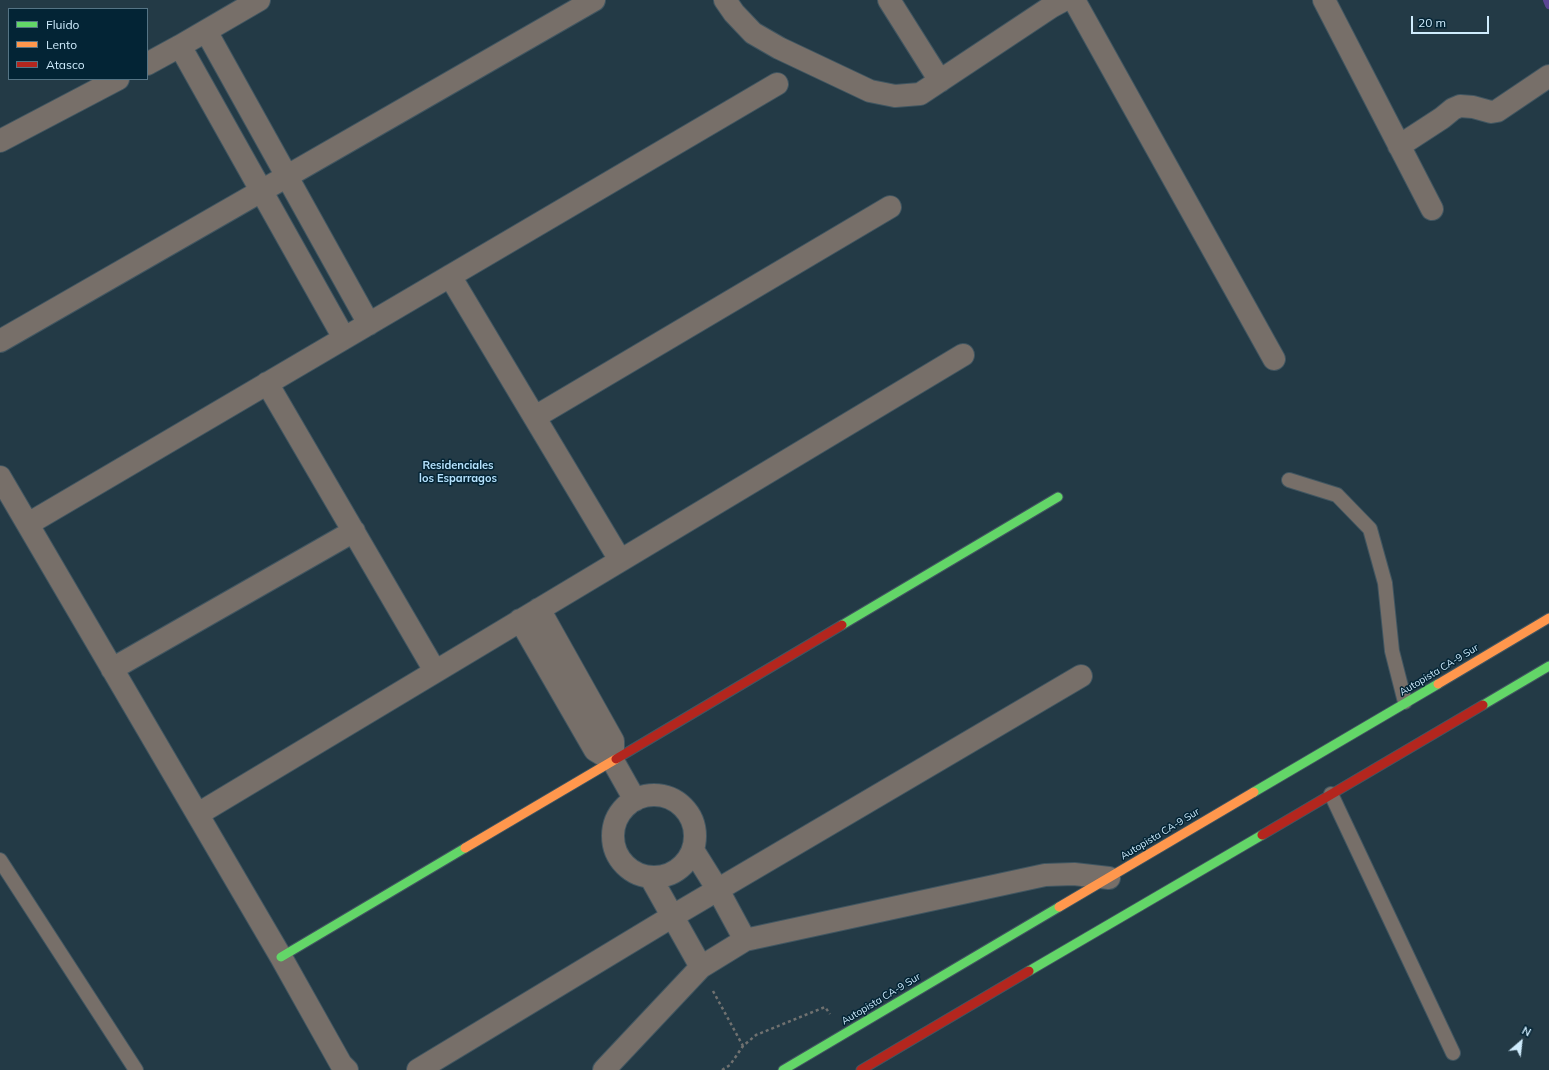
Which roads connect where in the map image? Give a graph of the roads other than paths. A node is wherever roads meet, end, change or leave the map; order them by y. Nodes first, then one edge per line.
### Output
1 (258, 0) edge
2 (594, 0) edge
3 (725, 0) edge
4 (889, 0) edge
5 (1074, 0) edge
6 (1324, 0) edge
7 (1054, 2) edge
8 (206, 31) junction
9 (180, 46) junction
10 (148, 63) edge
11 (1549, 76) edge
12 (116, 80) edge
13 (940, 81) junction
14 (778, 84) dead end
15 (0, 141) edge
16 (1399, 146) junction
17 (286, 176) junction
18 (262, 191) junction
19 (890, 207) dead end
20 (1432, 209) dead end
21 (450, 276) junction
22 (369, 324) junction
23 (344, 338) junction
24 (0, 341) edge
25 (963, 354) dead end
26 (1274, 359) dead end
27 (267, 383) junction
28 (535, 417) junction
29 (0, 477) edge
30 (1289, 480) dead end
31 (1058, 497) dead end
32 (28, 524) junction
33 (354, 531) junction
34 (620, 560) junction
35 (539, 609) junction
36 (1549, 618) edge
37 (520, 620) junction
38 (1549, 666) edge
39 (112, 670) junction
40 (435, 671) junction
41 (1081, 676) dead end
42 (1405, 702) junction
43 (613, 761) junction
44 (1331, 794) junction
45 (635, 800) junction
46 (198, 814) junction
47 (693, 850) junction
48 (0, 860) edge
49 (651, 878) junction
50 (1109, 878) junction
51 (718, 890) junction
52 (673, 916) junction
53 (745, 940) junction
54 (282, 957) junction
55 (701, 967) junction
56 (1453, 1053) dead end
57 (136, 1070) edge
58 (347, 1070) edge
59 (418, 1070) edge
60 (604, 1070) edge
61 (782, 1070) edge
62 (860, 1070) edge

1 - 8 street
2 - 17 street
3 - 13 street
4 - 13 street
5 - 26 street
6 - 16 street
7 - 13 street
8 - 9 street
8 - 17 street
9 - 10 street
9 - 18 street
11 - 16 street
12 - 15 street
14 - 21 street
16 - 20 street
17 - 18 street
17 - 22 street
18 - 23 street
18 - 24 street
19 - 28 street
21 - 22 street
21 - 28 street
22 - 23 street
23 - 27 street
25 - 34 street
27 - 32 street
27 - 33 street
28 - 34 street
29 - 32 street
30 - 42 lane
31 - 43 main road
32 - 39 street
33 - 39 street
33 - 40 street
34 - 35 street
35 - 37 street
35 - 43 street
36 - 42 main road, Autopista CA-9 Sur
37 - 40 street
37 - 43 street
38 - 44 main road
39 - 46 street
40 - 46 street
41 - 51 street
42 - 50 main road, Autopista CA-9 Sur
43 - 45 street
43 - 54 main road
44 - 56 lane
44 - 62 main road
45 - 47 street
45 - 49 street
46 - 54 street
47 - 49 street
47 - 51 street
48 - 57 lane
49 - 52 street
50 - 53 street
50 - 61 main road, Autopista CA-9 Sur
51 - 52 street
51 - 53 street
52 - 55 street
52 - 59 street
53 - 55 street
54 - 58 street
55 - 60 street

